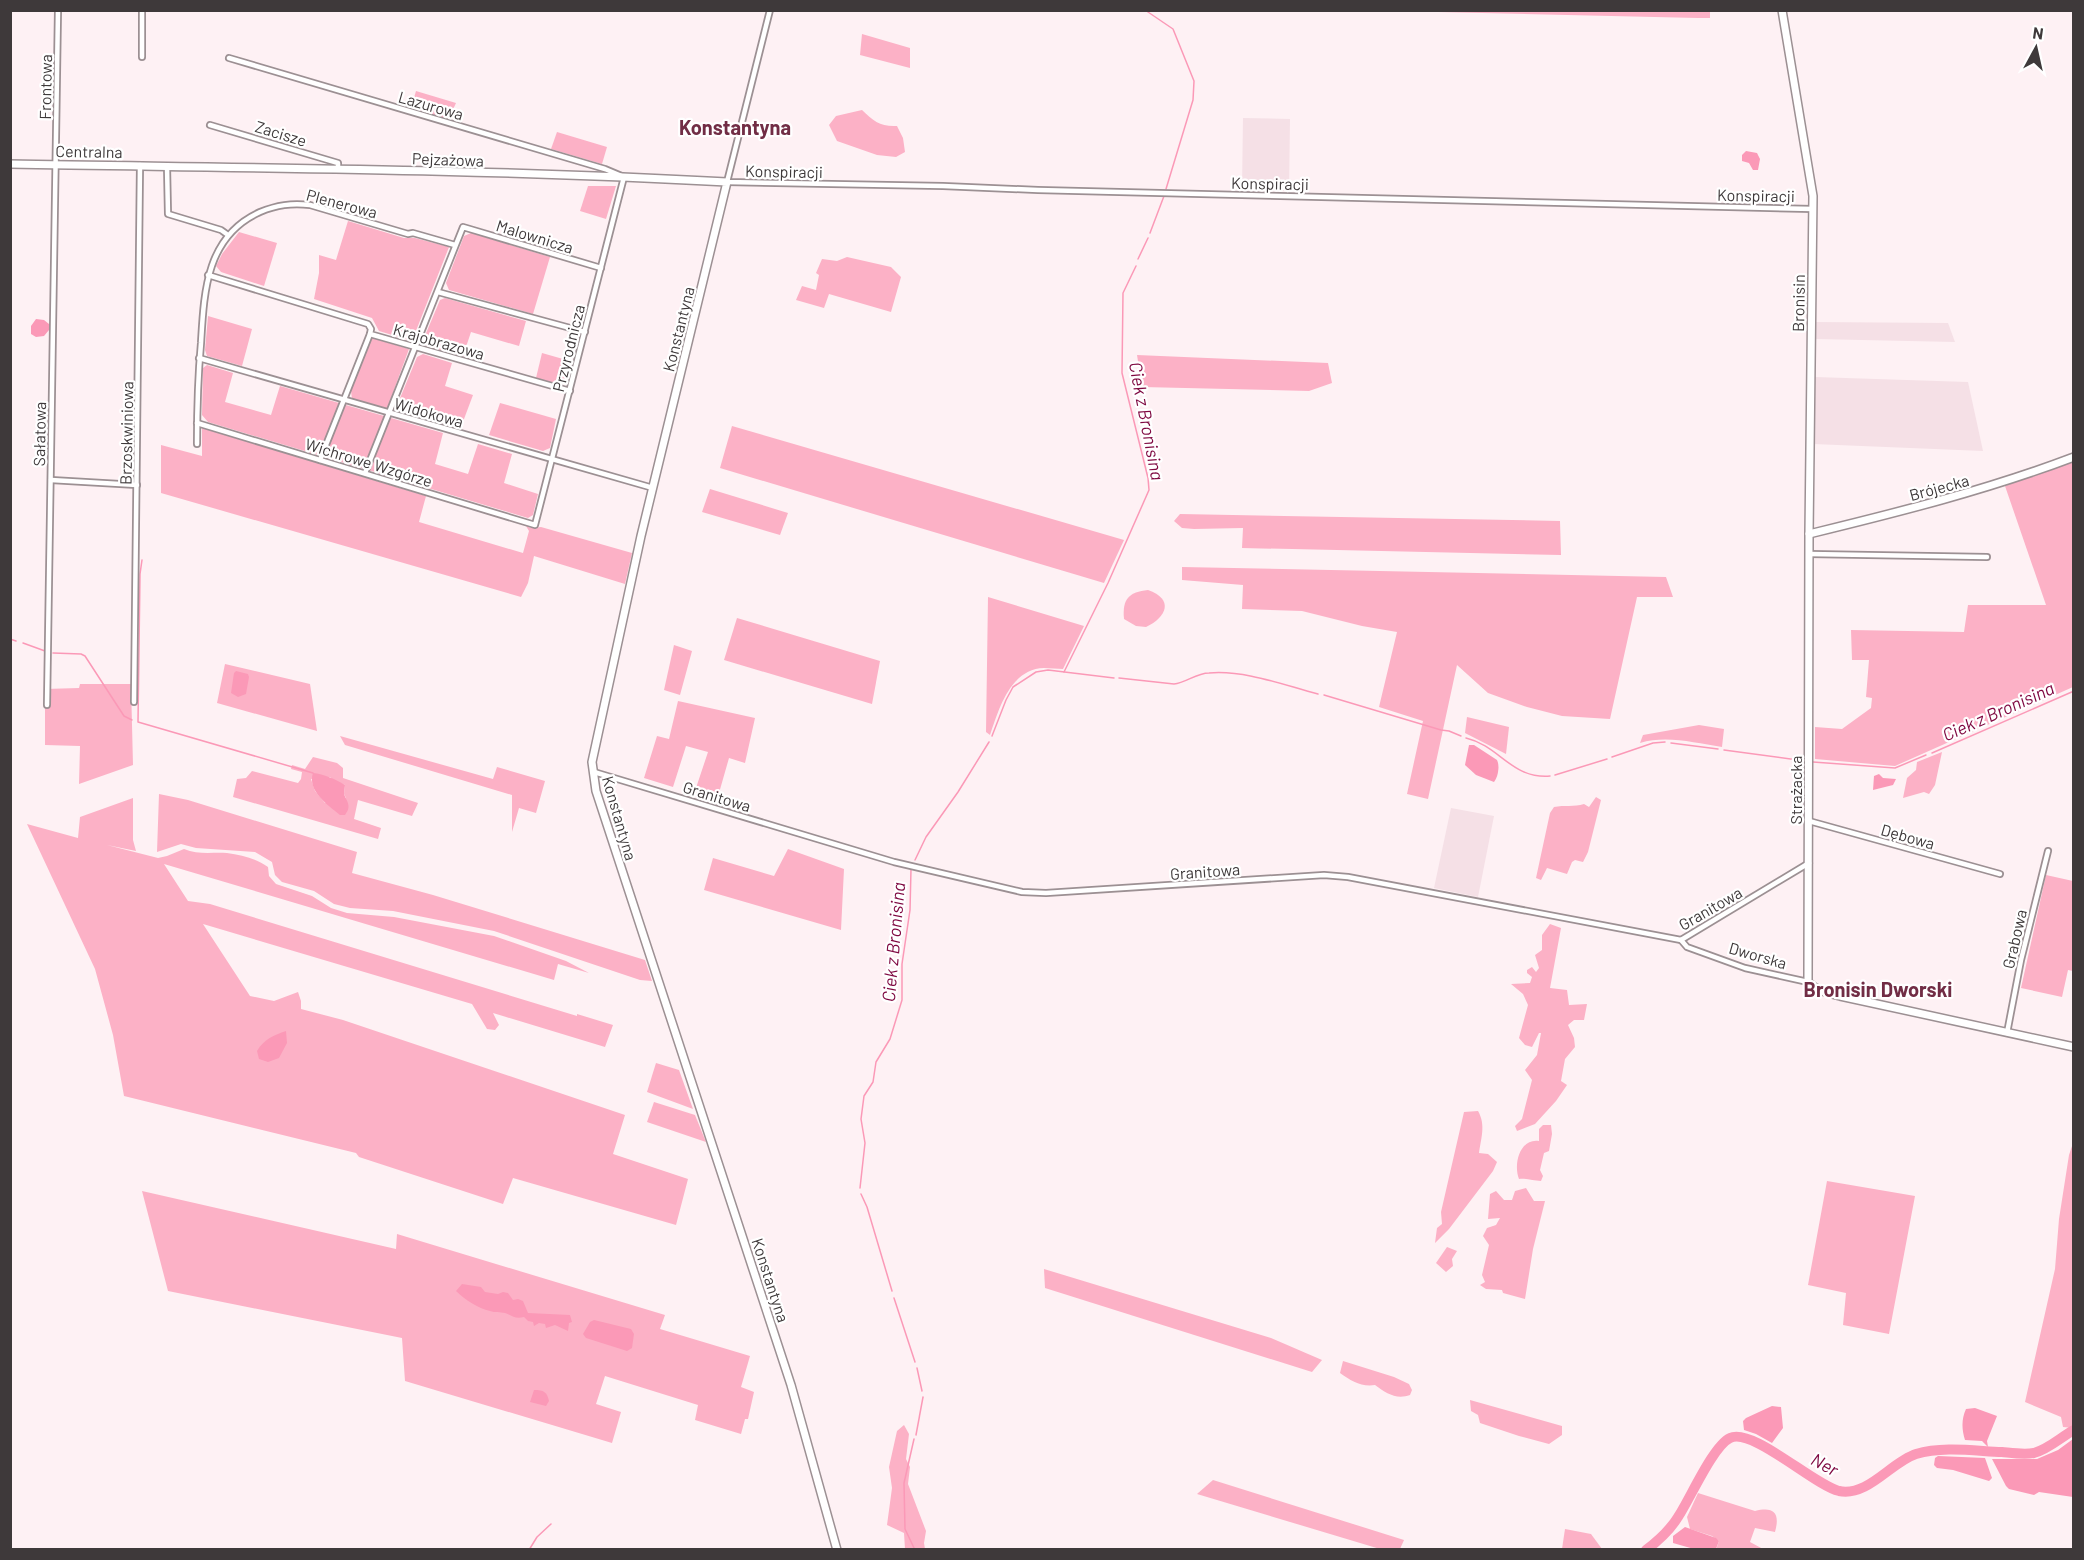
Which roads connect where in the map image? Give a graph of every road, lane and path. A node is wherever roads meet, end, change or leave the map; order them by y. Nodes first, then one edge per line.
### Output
1 (58, 10) edge
2 (142, 10) edge
3 (770, 10) edge
4 (1782, 10) edge
5 (142, 57) dead end
6 (229, 58) dead end
7 (210, 125) dead end
8 (10, 164) edge
9 (56, 165) junction
10 (140, 165) junction
11 (167, 166) junction
12 (338, 169) junction
13 (624, 177) junction
14 (727, 182) junction
15 (1813, 209) junction
16 (228, 235) junction
17 (454, 245) junction
18 (601, 268) junction
19 (208, 275) junction
20 (438, 292) junction
21 (585, 332) junction
22 (370, 334) junction
23 (415, 347) junction
24 (200, 358) junction
25 (570, 391) junction
26 (345, 400) junction
27 (390, 413) junction
28 (197, 423) junction
29 (197, 444) dead end
30 (2073, 458) edge
31 (552, 459) junction
32 (320, 460) junction
33 (365, 473) junction
34 (51, 480) junction
35 (137, 485) junction
36 (653, 488) junction
37 (535, 525) joint
38 (1809, 534) junction
39 (1809, 554) junction
40 (1987, 557) dead end
41 (1809, 598) joint
42 (134, 702) dead end
43 (47, 705) dead end
44 (593, 772) junction
45 (1809, 821) junction
46 (2048, 851) dead end
47 (1809, 863) junction
48 (2000, 874) dead end
49 (1682, 940) junction
50 (1808, 982) junction
51 (2007, 1033) junction
52 (2073, 1047) edge
53 (837, 1550) edge

1 - 9 street, Frontowa
2 - 5 street
3 - 14 street, Konstantyna
4 - 15 street, Bronisin
6 - 13 street, Lazurowa
7 - 12 street, Zacisze
8 - 9 street, Centralna
9 - 10 street, Centralna
9 - 34 street, Sałatowa
10 - 11 street, Centralna
10 - 35 street, Brzoskwiniowa
11 - 12 street, Pejzażowa
11 - 16 street
12 - 13 street, Pejzażowa
13 - 14 street, Pejzażowa
13 - 18 street, Przyrodnicza
14 - 15 street, Konspiracji
14 - 36 street, Konstantyna
15 - 38 street, Bronisin
16 - 17 street, Plenerowa
16 - 19 street, Plenerowa
17 - 18 street, Malownicza
17 - 20 street
18 - 21 street, Przyrodnicza
19 - 22 street, Krajobrazowa
19 - 24 street, Plenerowa
20 - 21 street
20 - 23 street
21 - 25 street, Przyrodnicza
22 - 23 street, Krajobrazowa
22 - 26 street
23 - 25 street, Krajobrazowa
23 - 27 street
24 - 26 street, Widokowa
24 - 28 street, Plenerowa
25 - 31 street, Przyrodnicza
26 - 27 street, Widokowa
26 - 32 street
27 - 31 street, Widokowa
27 - 33 street
28 - 29 street, Plenerowa
28 - 32 street, Wichrowe Wzgórze
30 - 38 street, Brójecka
31 - 36 street, Widokowa
31 - 37 street, Przyrodnicza
32 - 33 street, Wichrowe Wzgórze
33 - 37 street, Wichrowe Wzgórze
34 - 35 street
34 - 43 street, Sałatowa
35 - 42 street, Brzoskwiniowa
36 - 44 street, Konstantyna
38 - 39 street, Bronisin
39 - 40 street
39 - 41 street, Bronisin
41 - 45 street, Strażacka
44 - 49 street, Granitowa
44 - 53 street, Konstantyna
45 - 47 street, Strażacka
45 - 48 street, Dębowa
46 - 51 street, Grabowa
47 - 49 street, Granitowa
47 - 50 street, Strażacka
49 - 50 street, Dworska
50 - 51 street, Dworska
51 - 52 street, Dworska

